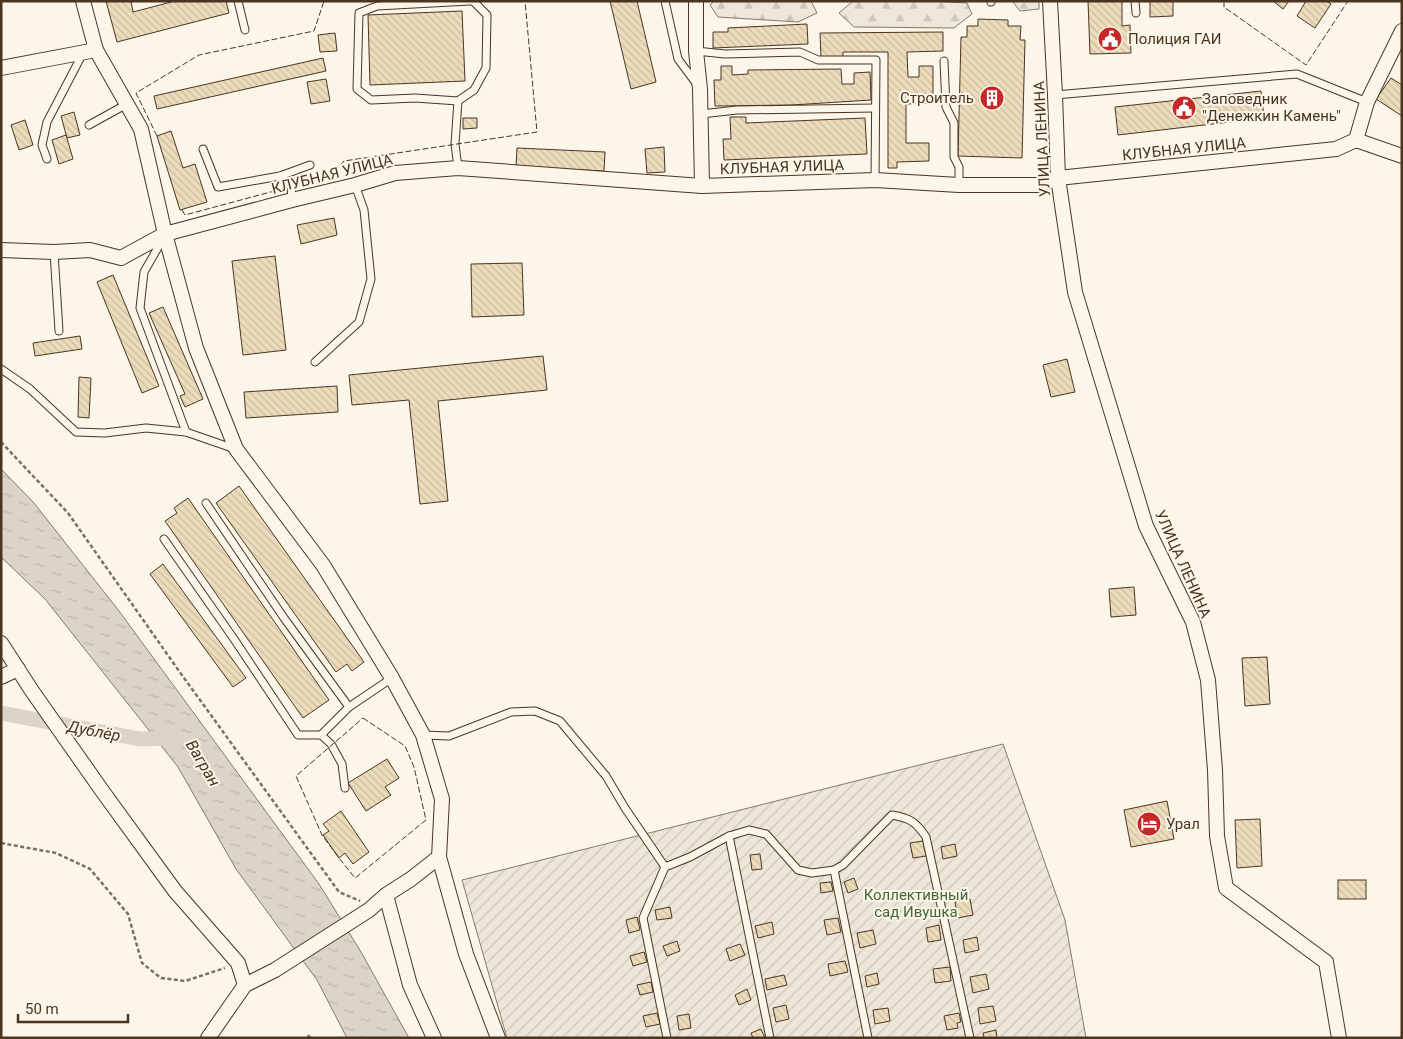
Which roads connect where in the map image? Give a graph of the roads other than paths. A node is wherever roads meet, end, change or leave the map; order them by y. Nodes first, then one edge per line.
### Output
1 (83, 1) edge
2 (238, 1) edge
3 (472, 1) edge
4 (665, 1) edge
5 (696, 1) edge
6 (1050, 1) edge
7 (1135, 1) edge
8 (1136, 13) dead end
9 (245, 30) dead end
10 (1402, 31) edge
11 (89, 51) junction
12 (696, 51) junction
13 (944, 61) dead end
14 (1, 68) edge
15 (700, 89) junction
16 (1055, 95) junction
17 (458, 101) junction
18 (1367, 102) junction
19 (127, 104) junction
20 (875, 108) junction
21 (701, 114) junction
22 (89, 125) dead end
23 (1356, 140) junction
24 (203, 149) dead end
25 (1402, 156) edge
26 (47, 159) dead end
27 (310, 165) dead end
28 (458, 168) junction
29 (280, 176) junction
30 (1058, 178) junction
31 (875, 180) junction
32 (355, 185) junction
33 (959, 185) junction
34 (702, 186) junction
35 (292, 200) junction
36 (165, 234) junction
37 (1, 250) edge
38 (54, 252) junction
39 (59, 331) dead end
40 (315, 362) dead end
41 (1, 369) edge
42 (186, 432) junction
43 (236, 449) junction
44 (206, 503) dead end
45 (164, 539) dead end
46 (1, 643) edge
47 (18, 669) junction
48 (1, 677) edge
49 (392, 678) junction
50 (349, 707) junction
51 (321, 735) junction
52 (423, 735) junction
53 (345, 788) dead end
54 (729, 836) junction
55 (439, 857) junction
56 (665, 866) junction
57 (834, 870) junction
58 (386, 895) junction
59 (244, 985) junction
60 (211, 1033) edge
61 (198, 1038) edge
62 (434, 1038) edge
63 (498, 1038) edge
64 (667, 1038) edge
65 (770, 1038) edge
66 (868, 1038) edge
67 (970, 1038) edge
68 (1340, 1038) edge

1 - 11 street
2 - 9 lane
3 - 17 lane
3 - 17 lane
4 - 15 lane
5 - 12 street
6 - 16 street, УЛИЦА ЛЕНИНА
7 - 8 lane
10 - 18 street
11 - 14 street
11 - 19 street
11 - 26 lane
12 - 15 street
12 - 20 lane
13 - 33 lane
15 - 21 street
16 - 18 lane
16 - 30 street, УЛИЦА ЛЕНИНА
17 - 28 lane
18 - 23 street
19 - 22 lane
19 - 36 street
20 - 21 lane
20 - 31 lane
21 - 34 street
23 - 25 street
23 - 30 street, КЛУБНАЯ УЛИЦА
24 - 29 lane
27 - 29 lane
28 - 32 street, КЛУБНАЯ УЛИЦА
28 - 34 street, КЛУБНАЯ УЛИЦА
29 - 35 lane
30 - 33 street, КЛУБНАЯ УЛИЦА
30 - 68 street, УЛИЦА ЛЕНИНА
31 - 33 street, КЛУБНАЯ УЛИЦА
31 - 34 street, КЛУБНАЯ УЛИЦА
32 - 35 street, КЛУБНАЯ УЛИЦА
32 - 40 lane
35 - 36 street, КЛУБНАЯ УЛИЦА
36 - 38 street, КЛУБНАЯ УЛИЦА
36 - 42 lane
36 - 43 street
37 - 38 street, КЛУБНАЯ УЛИЦА
38 - 39 lane
41 - 42 lane
42 - 43 lane
43 - 49 street
44 - 50 lane
45 - 51 lane
46 - 47 street
47 - 48 street
47 - 59 street
49 - 50 lane
49 - 52 street
50 - 51 lane
51 - 53 lane
52 - 55 street
52 - 56 lane
54 - 56 lane
54 - 57 lane
54 - 65 lane
55 - 58 street
55 - 63 street
56 - 64 lane
57 - 66 lane
57 - 67 lane
58 - 59 street
58 - 62 street
59 - 60 street
60 - 61 street

